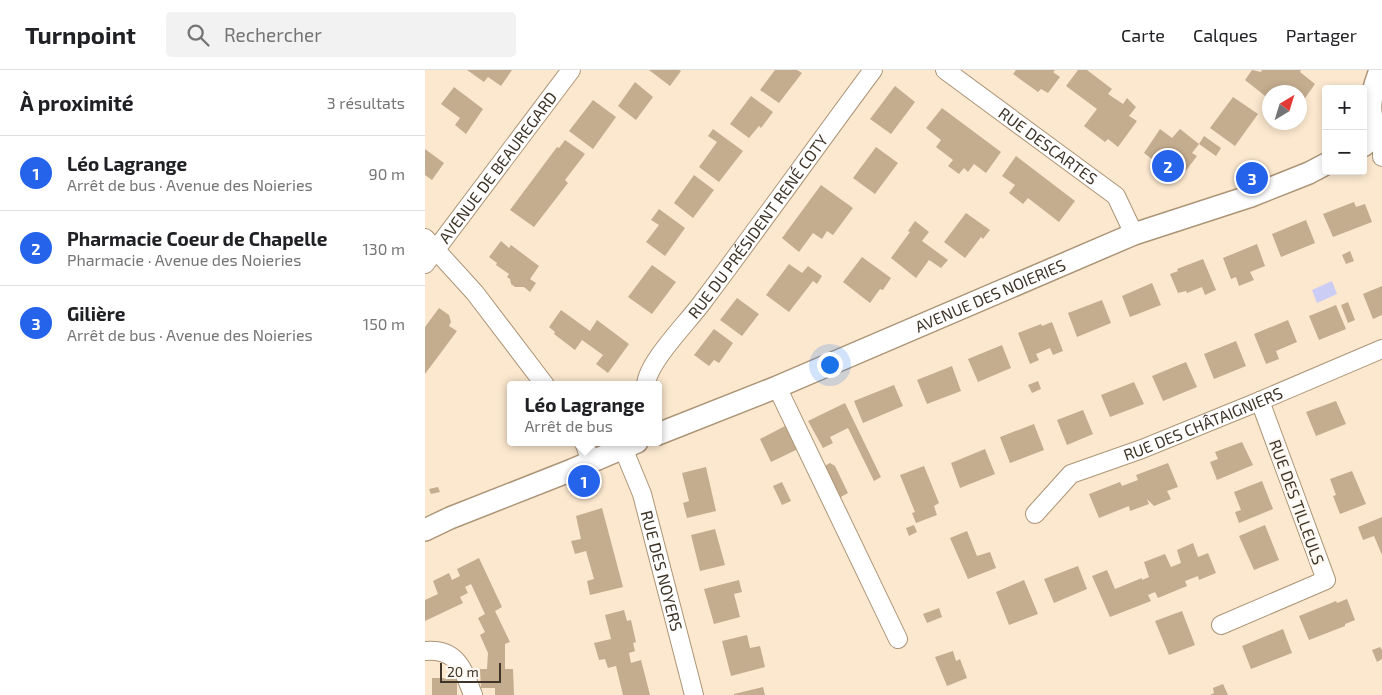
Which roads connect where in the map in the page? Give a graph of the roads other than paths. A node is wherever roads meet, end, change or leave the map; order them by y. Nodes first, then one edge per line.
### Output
1 (571, 70) edge
2 (873, 70) edge
3 (945, 70) edge
4 (1380, 70) edge
5 (1377, 140) edge
6 (1382, 157) edge
7 (1322, 166) edge
8 (1134, 234) junction
9 (431, 244) edge
10 (425, 264) edge
11 (1382, 349) edge
12 (542, 381) edge
13 (646, 381) edge
14 (777, 387) junction
15 (1260, 401) junction
16 (662, 432) edge
17 (624, 446) edge
18 (630, 446) edge
19 (588, 452) edge
20 (1035, 514) dead end
21 (425, 530) edge
22 (1221, 625) dead end
23 (898, 639) dead end
24 (425, 651) edge
25 (473, 695) edge
26 (694, 695) edge

1 - 9 street, AVENUE DE BEAUREGARD
2 - 13 street, RUE DU PRÉSIDENT RENÉ COTY
3 - 8 street, RUE DESCARTES
4 - 5 street
5 - 6 street
7 - 8 street, AVENUE DES NOIERIES
8 - 14 street, AVENUE DES NOIERIES
9 - 10 street, AVENUE DE BEAUREGARD
9 - 12 street
11 - 15 street, RUE DES CHÂTAIGNIERS
14 - 16 street, AVENUE DES NOIERIES
14 - 23 street
15 - 20 street, RUE DES CHÂTAIGNIERS
15 - 22 street, RUE DES TILLEULS
17 - 19 street
18 - 26 street, RUE DES NOYERS
19 - 21 street
24 - 25 street

